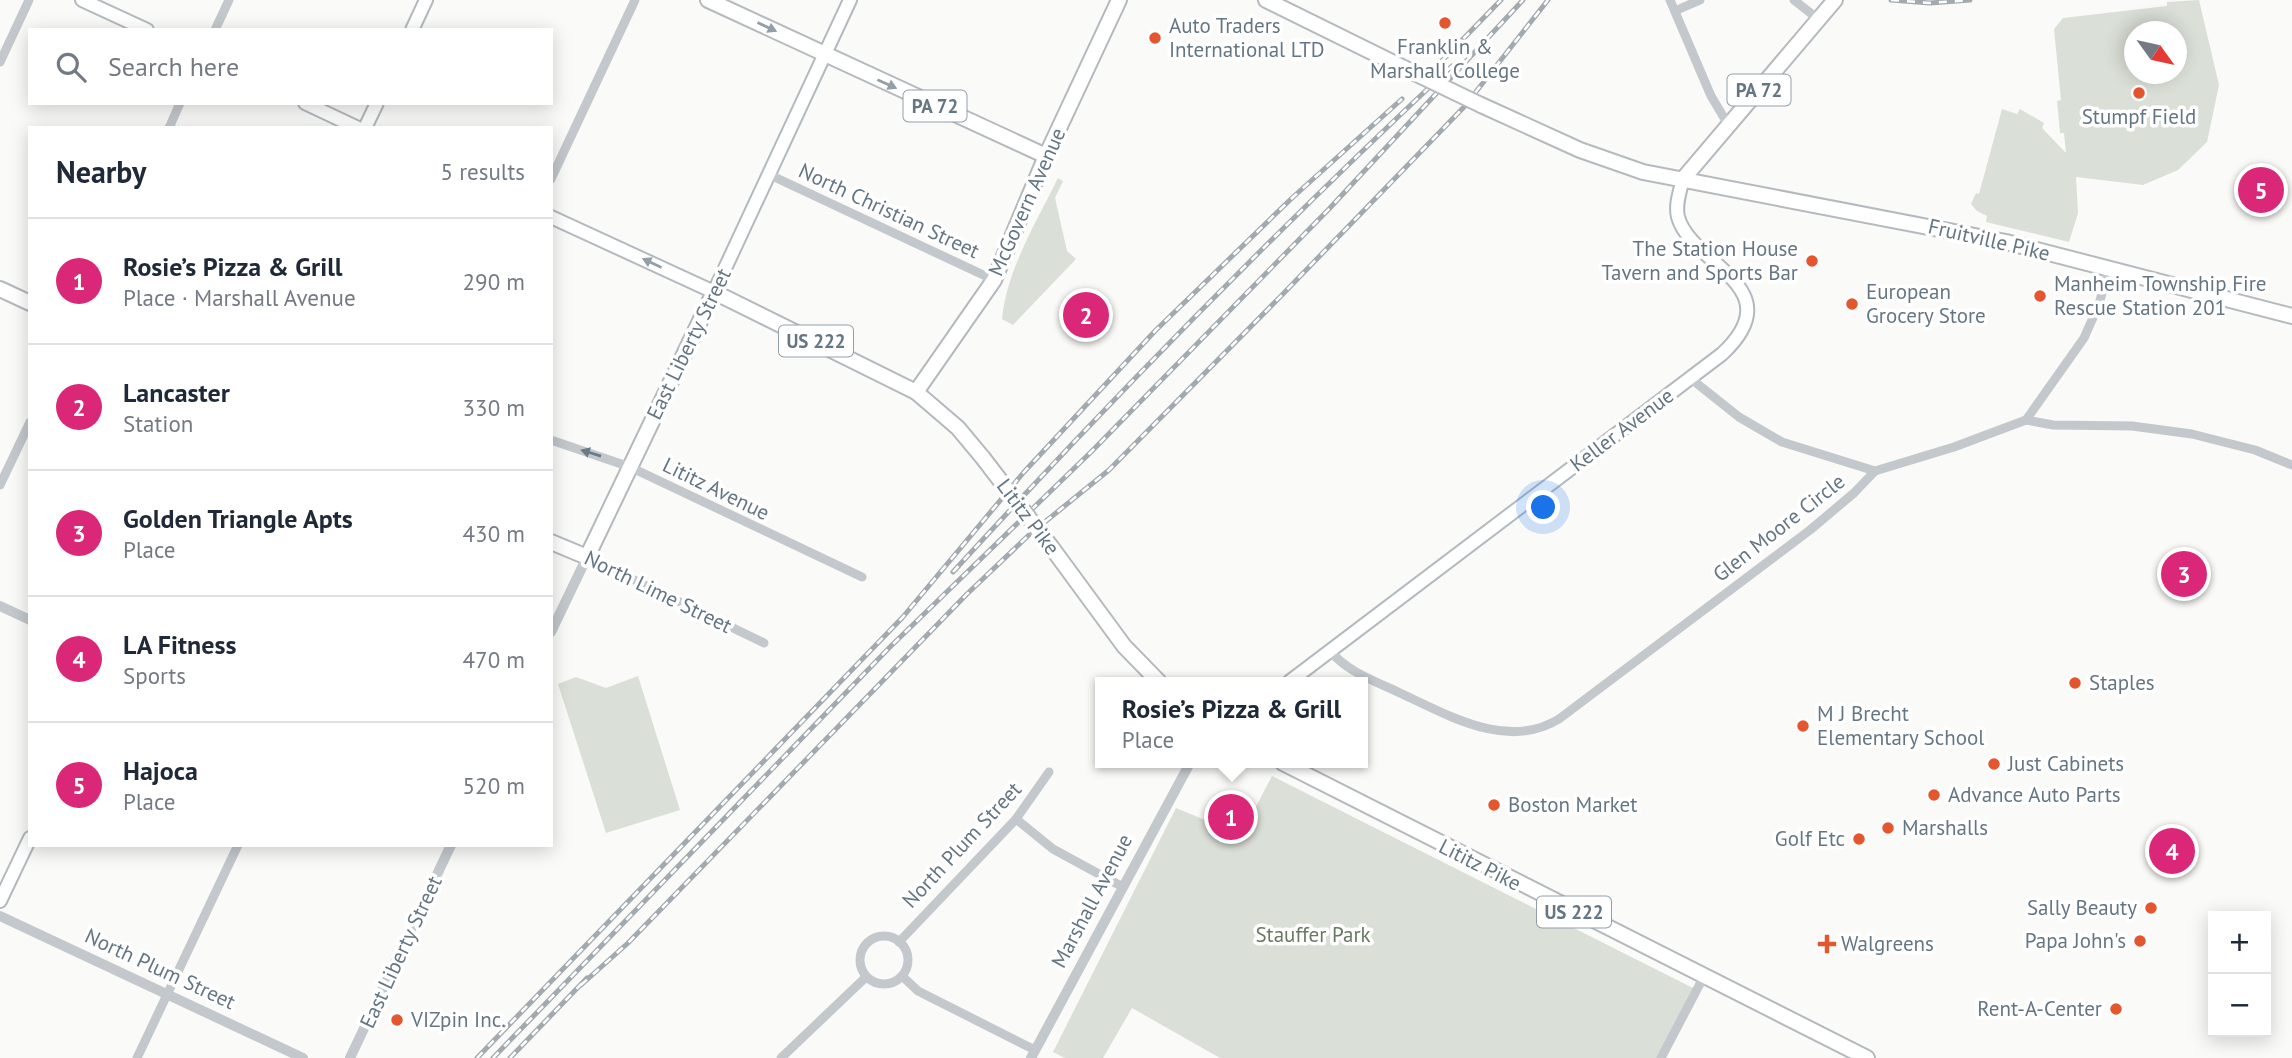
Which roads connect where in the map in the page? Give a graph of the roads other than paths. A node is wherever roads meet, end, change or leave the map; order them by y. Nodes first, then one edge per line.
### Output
1 (29, 0) edge
2 (82, 0) edge
3 (229, 0) edge
4 (426, 0) edge
5 (635, 0) edge
6 (708, 0) edge
7 (850, 0) edge
8 (1119, 0) edge
9 (1266, 0) edge
10 (1670, 0) edge
11 (1700, 0) edge
12 (1794, 0) edge
13 (1835, 0) edge
14 (1675, 11) junction
15 (1818, 19) junction
16 (143, 28) edge
17 (216, 28) edge
18 (413, 28) edge
19 (826, 55) junction
20 (0, 62) edge
21 (179, 105) edge
22 (309, 105) edge
23 (376, 105) edge
24 (170, 126) edge
25 (354, 126) edge
26 (366, 126) edge
27 (1729, 126) junction
28 (1046, 156) junction
29 (768, 174) junction
30 (553, 175) edge
31 (1683, 179) junction
32 (553, 218) edge
33 (2109, 268) junction
34 (994, 280) junction
35 (0, 289) edge
36 (714, 292) junction
37 (28, 302) edge
38 (2292, 316) edge
39 (1690, 378) junction
40 (916, 392) junction
41 (2026, 421) junction
42 (28, 426) edge
43 (553, 441) edge
44 (2292, 465) edge
45 (630, 467) junction
46 (1875, 471) junction
47 (0, 485) edge
48 (553, 543) edge
49 (587, 557) junction
50 (862, 577) dead end
51 (0, 606) edge
52 (28, 619) edge
53 (553, 628) edge
54 (764, 643) dead end
55 (1330, 652) junction
56 (1154, 677) edge
57 (1296, 677) edge
58 (1366, 677) edge
59 (1368, 678) edge
60 (1186, 768) edge
61 (1293, 768) edge
62 (1049, 772) dead end
63 (1016, 819) junction
64 (28, 842) edge
65 (237, 847) edge
66 (450, 847) edge
67 (1121, 886) junction
68 (0, 901) edge
69 (0, 916) edge
70 (899, 942) junction
71 (902, 976) junction
72 (866, 977) junction
73 (1703, 978) junction
74 (167, 994) junction
75 (1033, 1054) edge
76 (137, 1058) edge
77 (303, 1058) edge
78 (351, 1058) edge
79 (782, 1058) edge
80 (1661, 1058) edge
81 (1867, 1058) edge

1 - 20 street
2 - 16 main road
3 - 17 street
4 - 18 main road
5 - 30 street
6 -> 19 main road, PA 72
7 - 19 main road, East Liberty Street
8 - 28 main road, McGovern Avenue
9 - 31 main road, Fruitville Pike, bridge
10 - 14 street
11 - 14 street
12 - 15 street
13 - 15 main road, PA 72
14 - 27 street
15 - 27 main road, PA 72
19 -> 28 main road, PA 72
19 - 29 main road, East Liberty Street
21 - 24 street
22 - 25 main road
23 - 26 main road
27 - 31 main road, PA 72
28 - 34 main road, McGovern Avenue
29 - 34 street, North Christian Street
29 - 36 main road, East Liberty Street
31 - 33 main road, Fruitville Pike
31 - 39 main road, Keller Avenue
36 -> 32 main road
33 - 38 main road, Fruitville Pike
33 - 41 street
34 - 40 main road, McGovern Avenue
35 - 37 main road
36 - 40 main road, US 222
36 - 45 main road, East Liberty Street
39 - 46 street
39 - 55 main road, Keller Avenue
40 - 56 main road, Lititz Pike / US 222, bridge
41 - 44 street, Glen Moore Circle
41 - 46 street, Glen Moore Circle
42 - 47 street
45 -> 43 street, Lititz Avenue
45 - 49 main road, East Liberty Street
45 - 50 street, Lititz Avenue
46 - 59 street, Glen Moore Circle
48 - 49 main road, North Lime Street
49 - 53 street, East Liberty Street
49 - 54 street, North Lime Street
51 - 52 street
55 - 57 main road, Keller Avenue
55 - 58 street, Glen Moore Circle
60 - 67 street, Marshall Avenue
61 - 73 main road, Lititz Pike / US 222
62 - 63 street, North Plum Street
63 - 67 street
63 - 70 street, North Plum Street
64 - 68 main road
65 - 74 street
66 - 78 street, East Liberty Street
67 - 75 street, Marshall Avenue
69 - 74 street, North Plum Street
70 - 71 street
70 - 72 street
71 - 72 street
71 - 75 street
72 - 79 street
73 - 80 street
73 - 81 main road, Lititz Pike / US 222
74 - 76 street
74 - 77 street, North Plum Street

